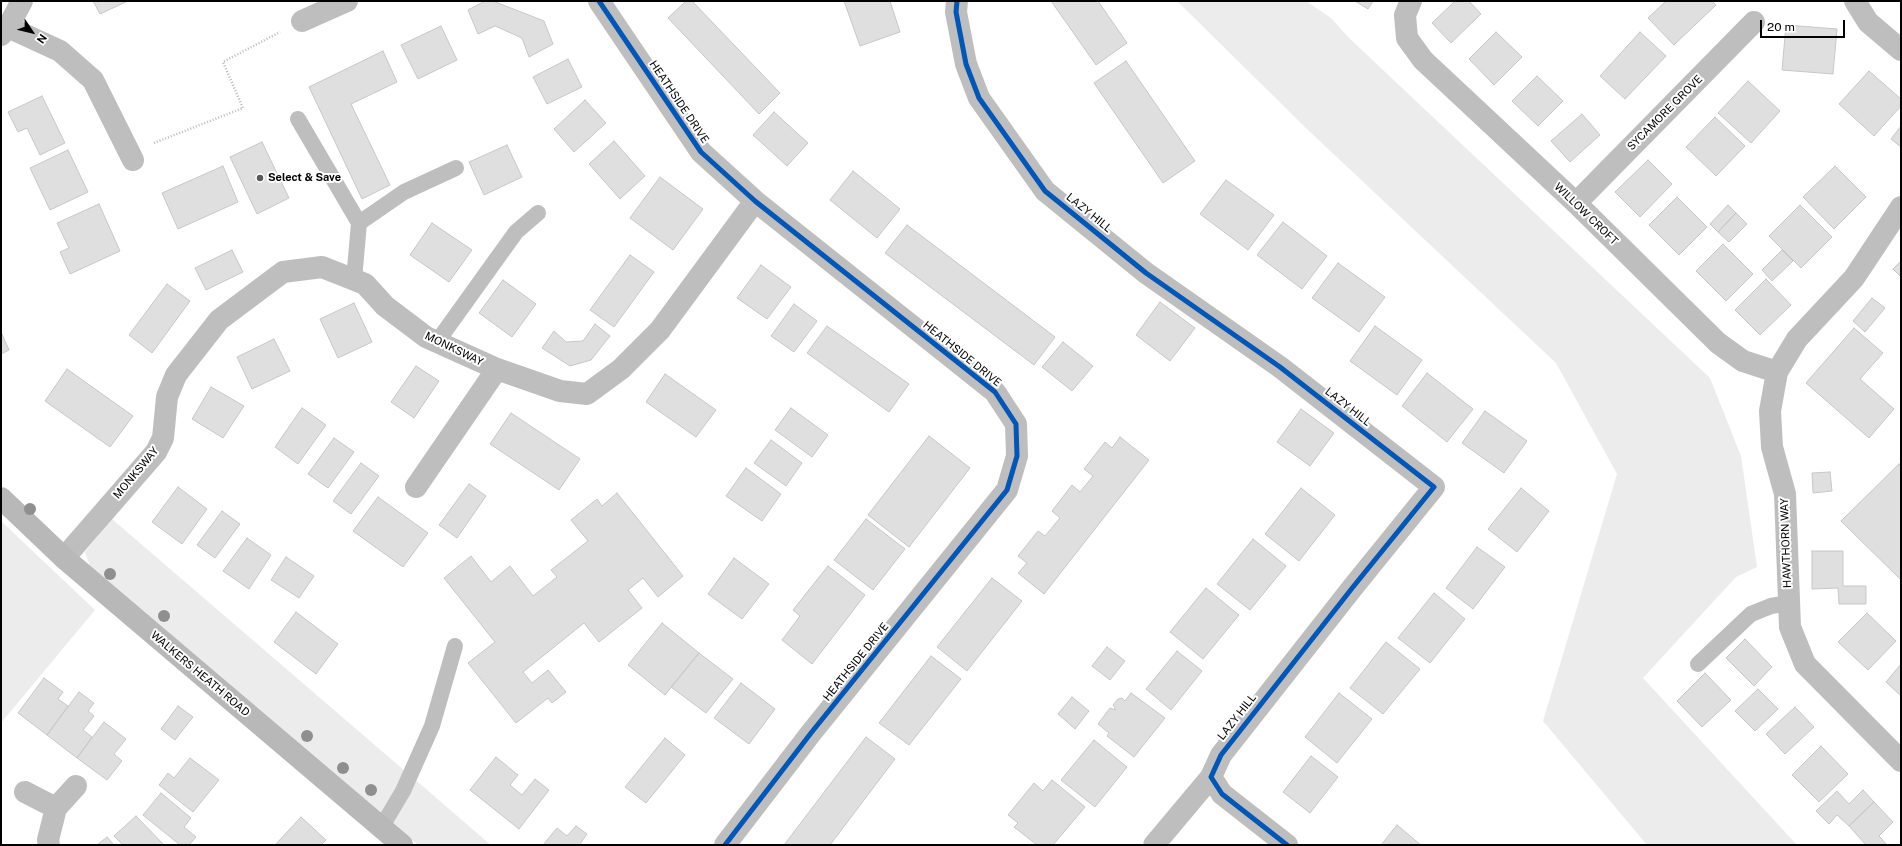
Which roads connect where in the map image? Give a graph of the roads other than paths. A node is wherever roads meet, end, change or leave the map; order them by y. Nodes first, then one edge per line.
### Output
1 (22, 1) edge
2 (347, 1) edge
3 (598, 1) edge
4 (957, 1) edge
5 (1411, 1) edge
6 (1855, 1) edge
7 (302, 21) road end
8 (1754, 22) dead end
9 (5, 31) edge
10 (1901, 50) edge
11 (298, 119) dead end
12 (131, 156) road end
13 (456, 168) dead end
14 (755, 201) junction
15 (1576, 203) junction
16 (1901, 207) edge
17 (538, 213) dead end
18 (359, 224) junction
19 (354, 280) junction
20 (437, 342) junction
21 (496, 369) junction
22 (1777, 372) junction
23 (416, 487) dead end
24 (1, 498) edge
25 (64, 558) junction
26 (1788, 602) junction
27 (455, 646) dead end
28 (1698, 664) dead end
29 (1901, 761) edge
30 (1211, 777) junction
31 (76, 786) dead end
32 (25, 792) dead end
33 (56, 808) junction
34 (381, 828) junction
35 (49, 845) edge
36 (402, 845) edge
37 (725, 845) edge
38 (1154, 845) edge
39 (1287, 845) edge

1 - 9 street
2 - 7 street
3 - 14 street, HEATHSIDE DRIVE
4 - 30 street, LAZY HILL
5 - 15 street, WILLOW CROFT
6 - 10 street
8 - 15 street, SYCAMORE GROVE
9 - 12 street
11 - 18 lane
13 - 18 lane
14 - 21 street, MONKSWAY
14 - 37 street, HEATHSIDE DRIVE
15 - 22 street, WILLOW CROFT
16 - 22 street, HAWTHORN WAY
17 - 20 lane
18 - 19 lane
19 - 20 street, MONKSWAY
19 - 25 street, MONKSWAY
20 - 21 street, MONKSWAY
21 - 23 street
22 - 26 street, HAWTHORN WAY
24 - 25 street, WALKERS HEATH ROAD
25 - 34 street, WALKERS HEATH ROAD
26 - 28 lane
26 - 29 street, HAWTHORN WAY
27 - 34 lane
30 - 38 street, LAZY HILL
30 - 39 street
31 - 33 street
32 - 33 street
33 - 35 street
34 - 36 street, WALKERS HEATH ROAD

